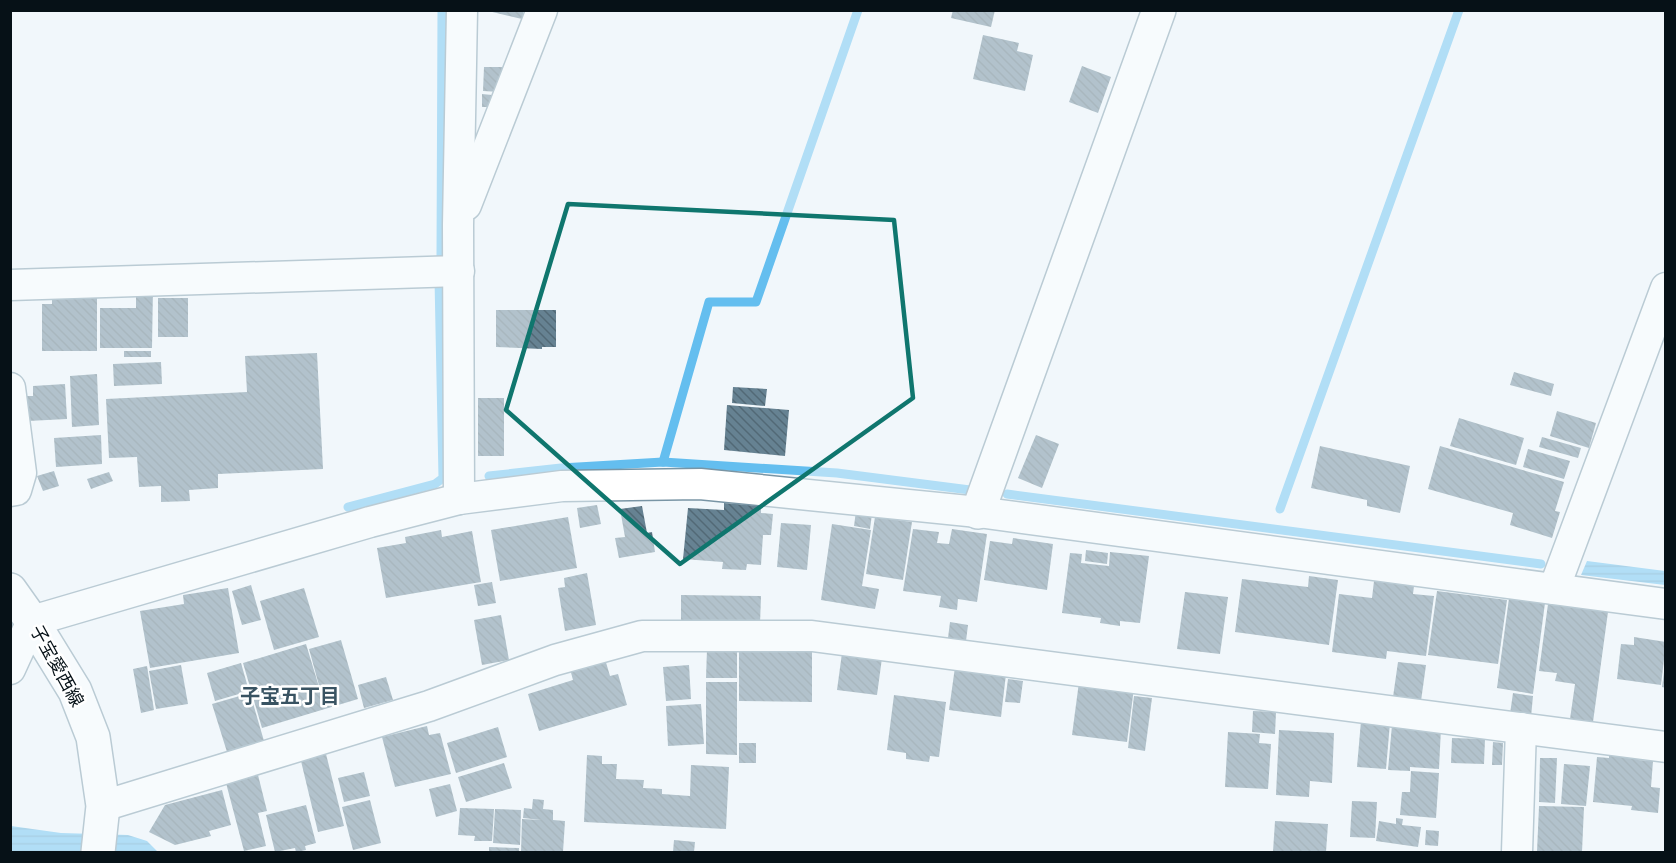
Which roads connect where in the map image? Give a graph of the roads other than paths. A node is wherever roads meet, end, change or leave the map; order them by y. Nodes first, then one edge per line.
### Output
1 (462, 10) edge
2 (542, 10) edge
3 (1160, 10) edge
4 (458, 225) junction
5 (459, 271) junction
6 (10, 285) edge
7 (1665, 288) edge
8 (10, 388) edge
9 (10, 491) edge
10 (459, 499) junction
11 (978, 512) junction
12 (1554, 589) junction
13 (10, 590) edge
14 (1665, 604) edge
15 (32, 621) junction
16 (10, 669) edge
17 (1521, 728) junction
18 (1665, 747) edge
19 (103, 812) junction
20 (98, 852) edge
21 (1517, 852) edge

1 - 4 street
2 - 4 street
3 - 11 street
4 - 5 street
5 - 6 street
5 - 10 street
7 - 12 street
8 - 9 street
10 - 11 street
10 - 15 street
11 - 12 street
12 - 14 street
13 - 15 street, 子宝愛西線
15 - 16 street
15 - 19 street, 子宝愛西線
17 - 18 street
17 - 19 street
17 - 21 street
19 - 20 street, 子宝愛西線

